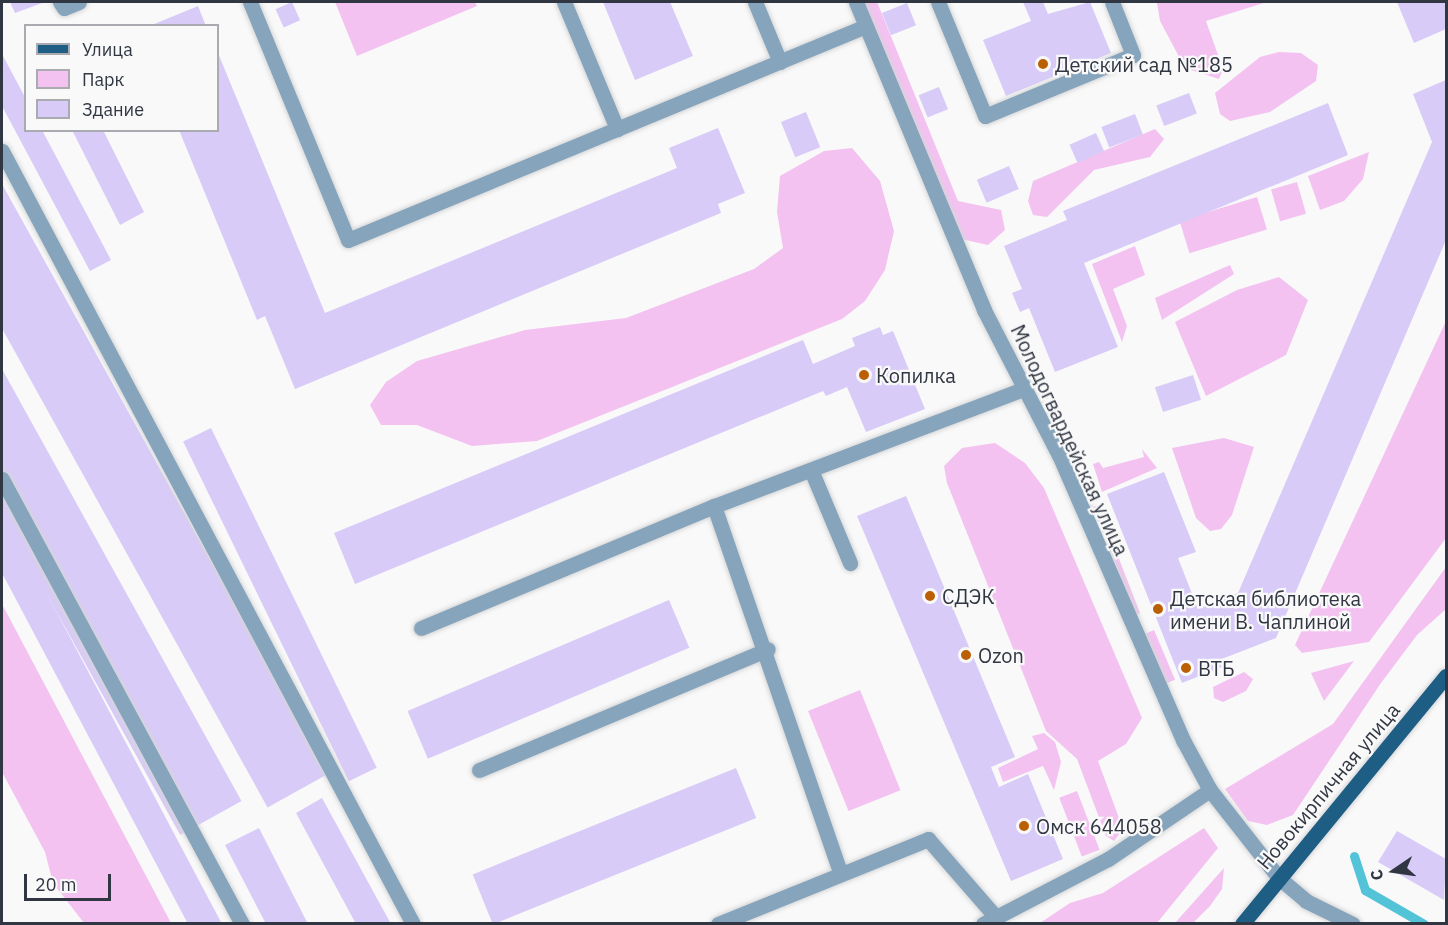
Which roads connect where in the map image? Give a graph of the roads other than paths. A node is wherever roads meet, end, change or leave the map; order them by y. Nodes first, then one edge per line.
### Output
1 (79, 2) edge
2 (250, 2) edge
3 (564, 2) edge
4 (755, 2) edge
5 (856, 2) edge
6 (938, 2) edge
7 (1112, 2) edge
8 (62, 5) edge
9 (866, 26) junction
10 (780, 62) junction
11 (617, 129) junction
12 (2, 151) edge
13 (1024, 389) junction
14 (811, 470) junction
15 (2, 479) edge
16 (714, 506) junction
17 (850, 564) dead end
18 (421, 628) dead end
19 (768, 649) junction
20 (1446, 676) edge
21 (479, 771) dead end
22 (1210, 790) junction
23 (841, 874) junction
24 (1279, 878) junction
25 (989, 920) edge
26 (242, 924) edge
27 (413, 924) edge
28 (718, 924) edge
29 (1242, 924) edge
30 (1353, 924) edge

1 - 8 street
2 - 11 street
3 - 11 street
4 - 10 street
5 - 9 street, Молодогвардейская улица
6 - 7 street
9 - 10 street
9 - 13 street, Молодогвардейская улица
10 - 11 street
12 - 27 street
13 - 14 street
13 - 22 street, Молодогвардейская улица
14 - 16 street
14 - 17 street
15 - 26 street
16 - 18 street
16 - 19 street
19 - 21 street
19 - 23 street
20 - 24 main road, Новокирпичная улица
22 - 24 street, Молодогвардейская улица
22 - 25 street
23 - 25 street
23 - 28 street
24 - 29 main road, Новокирпичная улица
24 - 30 street, Молодогвардейская улица

